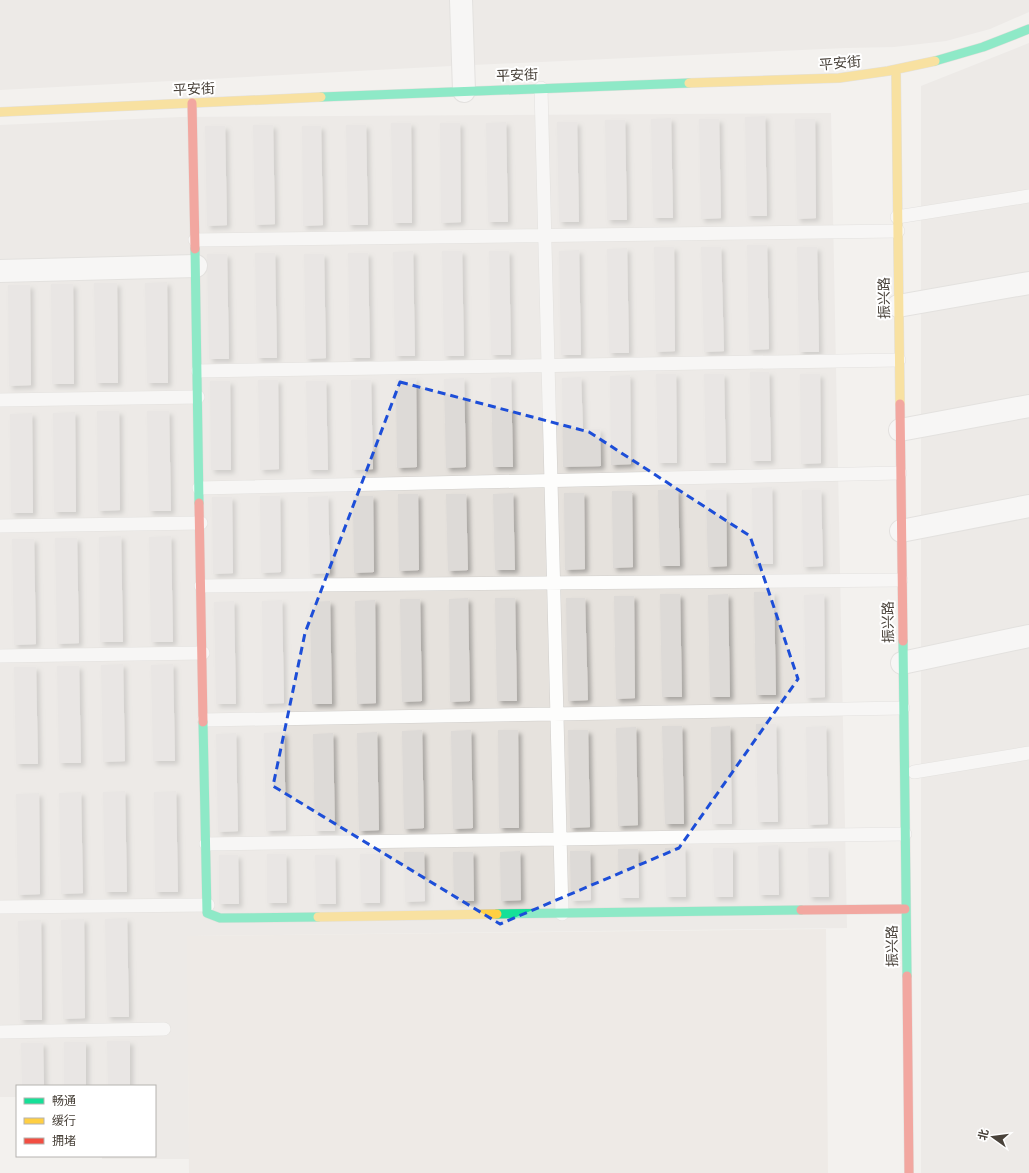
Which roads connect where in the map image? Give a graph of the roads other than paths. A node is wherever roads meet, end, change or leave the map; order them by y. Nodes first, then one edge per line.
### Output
1 (461, 0) edge
2 (1029, 29) edge
3 (896, 70) junction
4 (541, 88) junction
5 (464, 91) junction
6 (192, 103) junction
7 (0, 112) edge
8 (1029, 196) edge
9 (897, 217) junction
10 (898, 231) junction
11 (545, 235) junction
12 (195, 240) junction
13 (196, 266) junction
14 (0, 271) edge
15 (1029, 283) edge
16 (898, 306) junction
17 (899, 360) junction
18 (548, 365) junction
19 (198, 371) junction
20 (198, 397) junction
21 (0, 400) edge
22 (1029, 406) edge
23 (900, 430) junction
24 (900, 473) junction
25 (551, 480) junction
26 (200, 488) junction
27 (1029, 506) edge
28 (200, 524) junction
29 (0, 526) edge
30 (901, 531) junction
31 (901, 580) junction
32 (553, 583) junction
33 (202, 586) junction
34 (1029, 636) edge
35 (203, 653) junction
36 (0, 656) edge
37 (902, 663) junction
38 (903, 708) junction
39 (557, 714) junction
40 (204, 720) junction
41 (1029, 754) edge
42 (914, 772) dead end
43 (905, 834) junction
44 (560, 839) junction
45 (206, 844) junction
46 (208, 905) junction
47 (0, 907) edge
48 (905, 909) junction
49 (562, 914) junction
50 (164, 1029) dead end
51 (0, 1032) edge
52 (909, 1173) edge

1 - 5 street
2 - 3 street, 平安街
3 - 4 street, 平安街
3 - 9 street, 振兴路
4 - 5 street, 平安街
4 - 11 lane
5 - 6 street, 平安街
6 - 7 street, 平安街
6 - 12 street
8 - 9 lane
9 - 10 street, 振兴路
10 - 11 lane
10 - 16 street, 振兴路
11 - 12 lane
11 - 18 lane
12 - 13 street
13 - 14 street
13 - 19 street
15 - 16 street
16 - 17 street, 振兴路
17 - 18 lane
17 - 23 street, 振兴路
18 - 19 lane
18 - 25 lane
19 - 20 street
20 - 21 lane
20 - 26 street
22 - 23 street
23 - 24 street, 振兴路
24 - 25 lane
24 - 30 street, 振兴路
25 - 26 lane
25 - 32 lane
26 - 28 street
27 - 30 street
28 - 29 lane
28 - 33 street
30 - 31 street, 振兴路
31 - 32 lane
31 - 37 street, 振兴路
32 - 33 lane
32 - 39 lane
33 - 35 street
34 - 37 street
35 - 36 lane
35 - 40 street
37 - 38 street, 振兴路
38 - 39 lane
38 - 43 street, 振兴路
39 - 40 lane
39 - 44 lane
40 - 45 street
41 - 42 lane
43 - 44 lane
43 - 48 street, 振兴路
44 - 45 lane
44 - 49 lane
45 - 46 street
46 - 47 lane
46 - 49 street
48 - 49 street
48 - 52 street, 振兴路
50 - 51 lane

